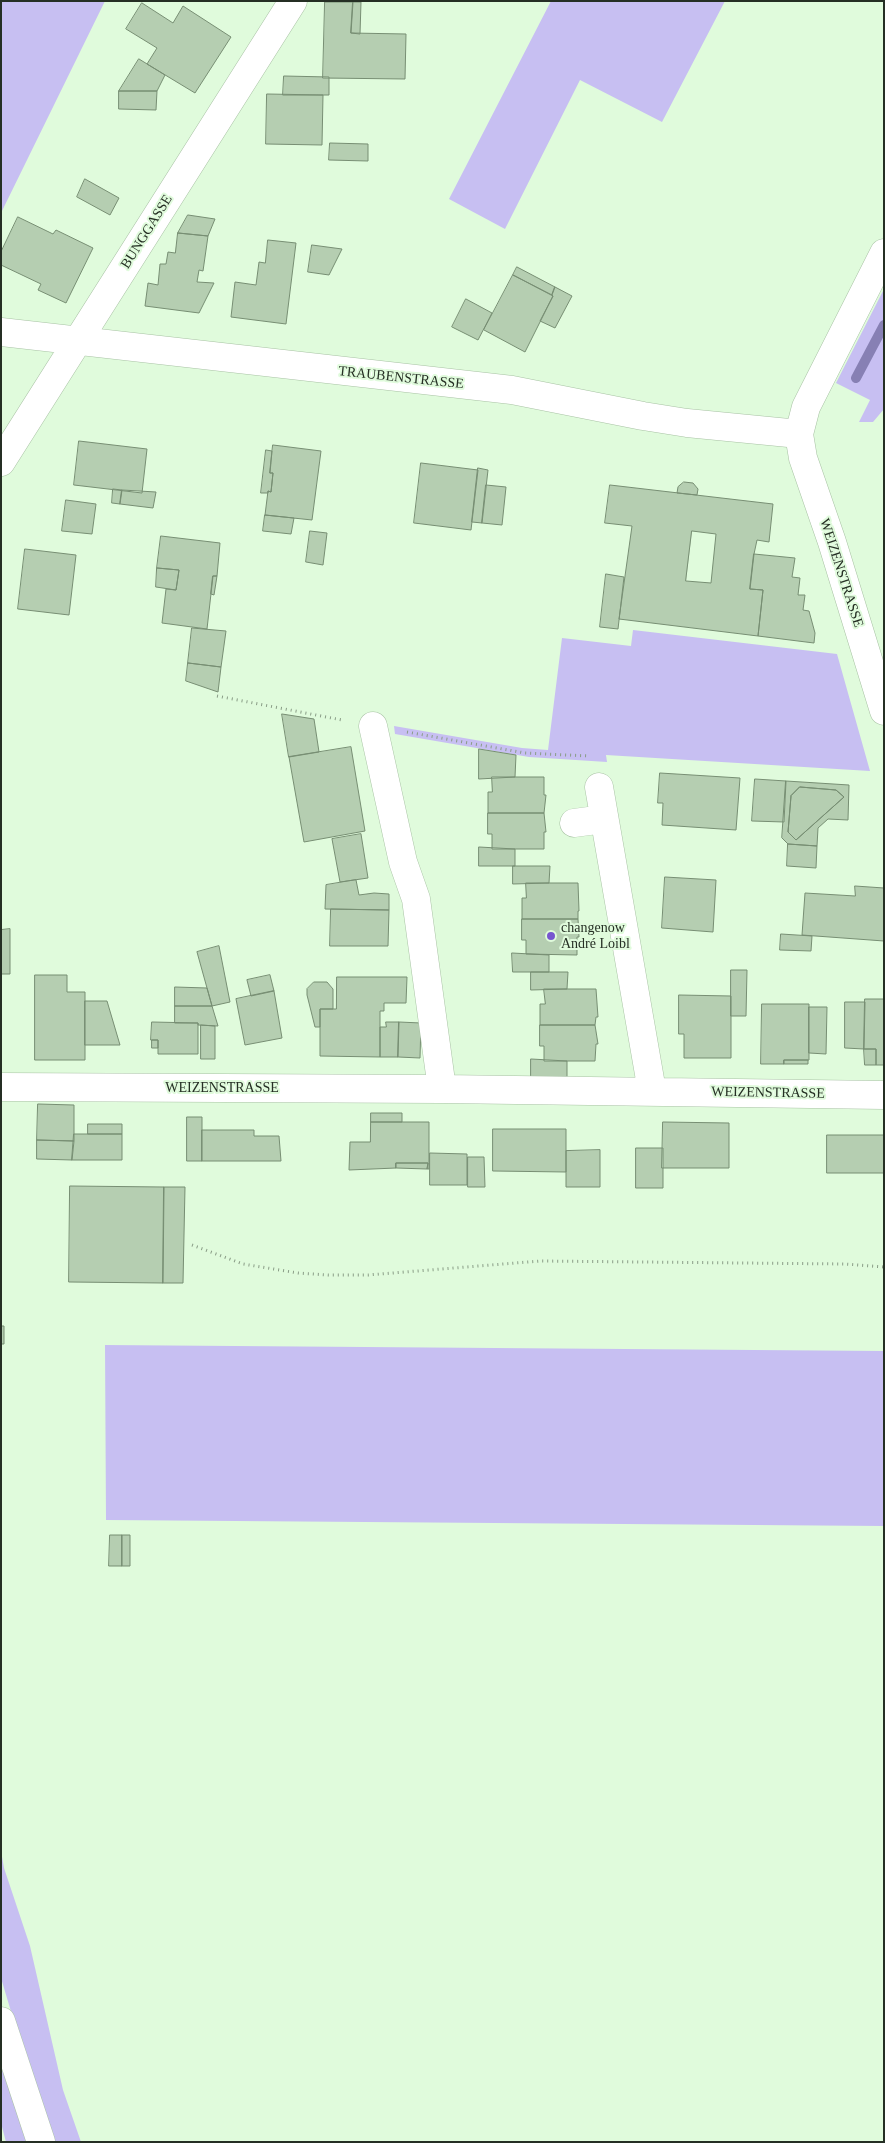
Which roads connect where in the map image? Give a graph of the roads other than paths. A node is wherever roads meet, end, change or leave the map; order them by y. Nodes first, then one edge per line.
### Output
1 (293, 1) edge
2 (884, 253) edge
3 (1, 332) edge
4 (77, 341) junction
5 (799, 434) junction
6 (1, 462) edge
7 (884, 711) edge
8 (373, 726) road end
9 (598, 787) road end
10 (604, 819) junction
11 (574, 823) dead end
12 (1, 1087) edge
13 (442, 1089) junction
14 (652, 1091) junction
15 (884, 1095) edge
16 (1, 2021) edge
17 (41, 2142) edge

1 - 4 street, BUNGGASSE
2 - 5 street
3 - 4 street, TRAUBENSTRASSE
4 - 5 street, TRAUBENSTRASSE
4 - 6 street, BUNGGASSE
5 - 7 street, WEIZENSTRASSE
8 - 13 street
9 - 10 street
10 - 11 street
10 - 14 street
12 - 13 street, WEIZENSTRASSE
13 - 14 street, WEIZENSTRASSE
14 - 15 street, WEIZENSTRASSE
16 - 17 street

